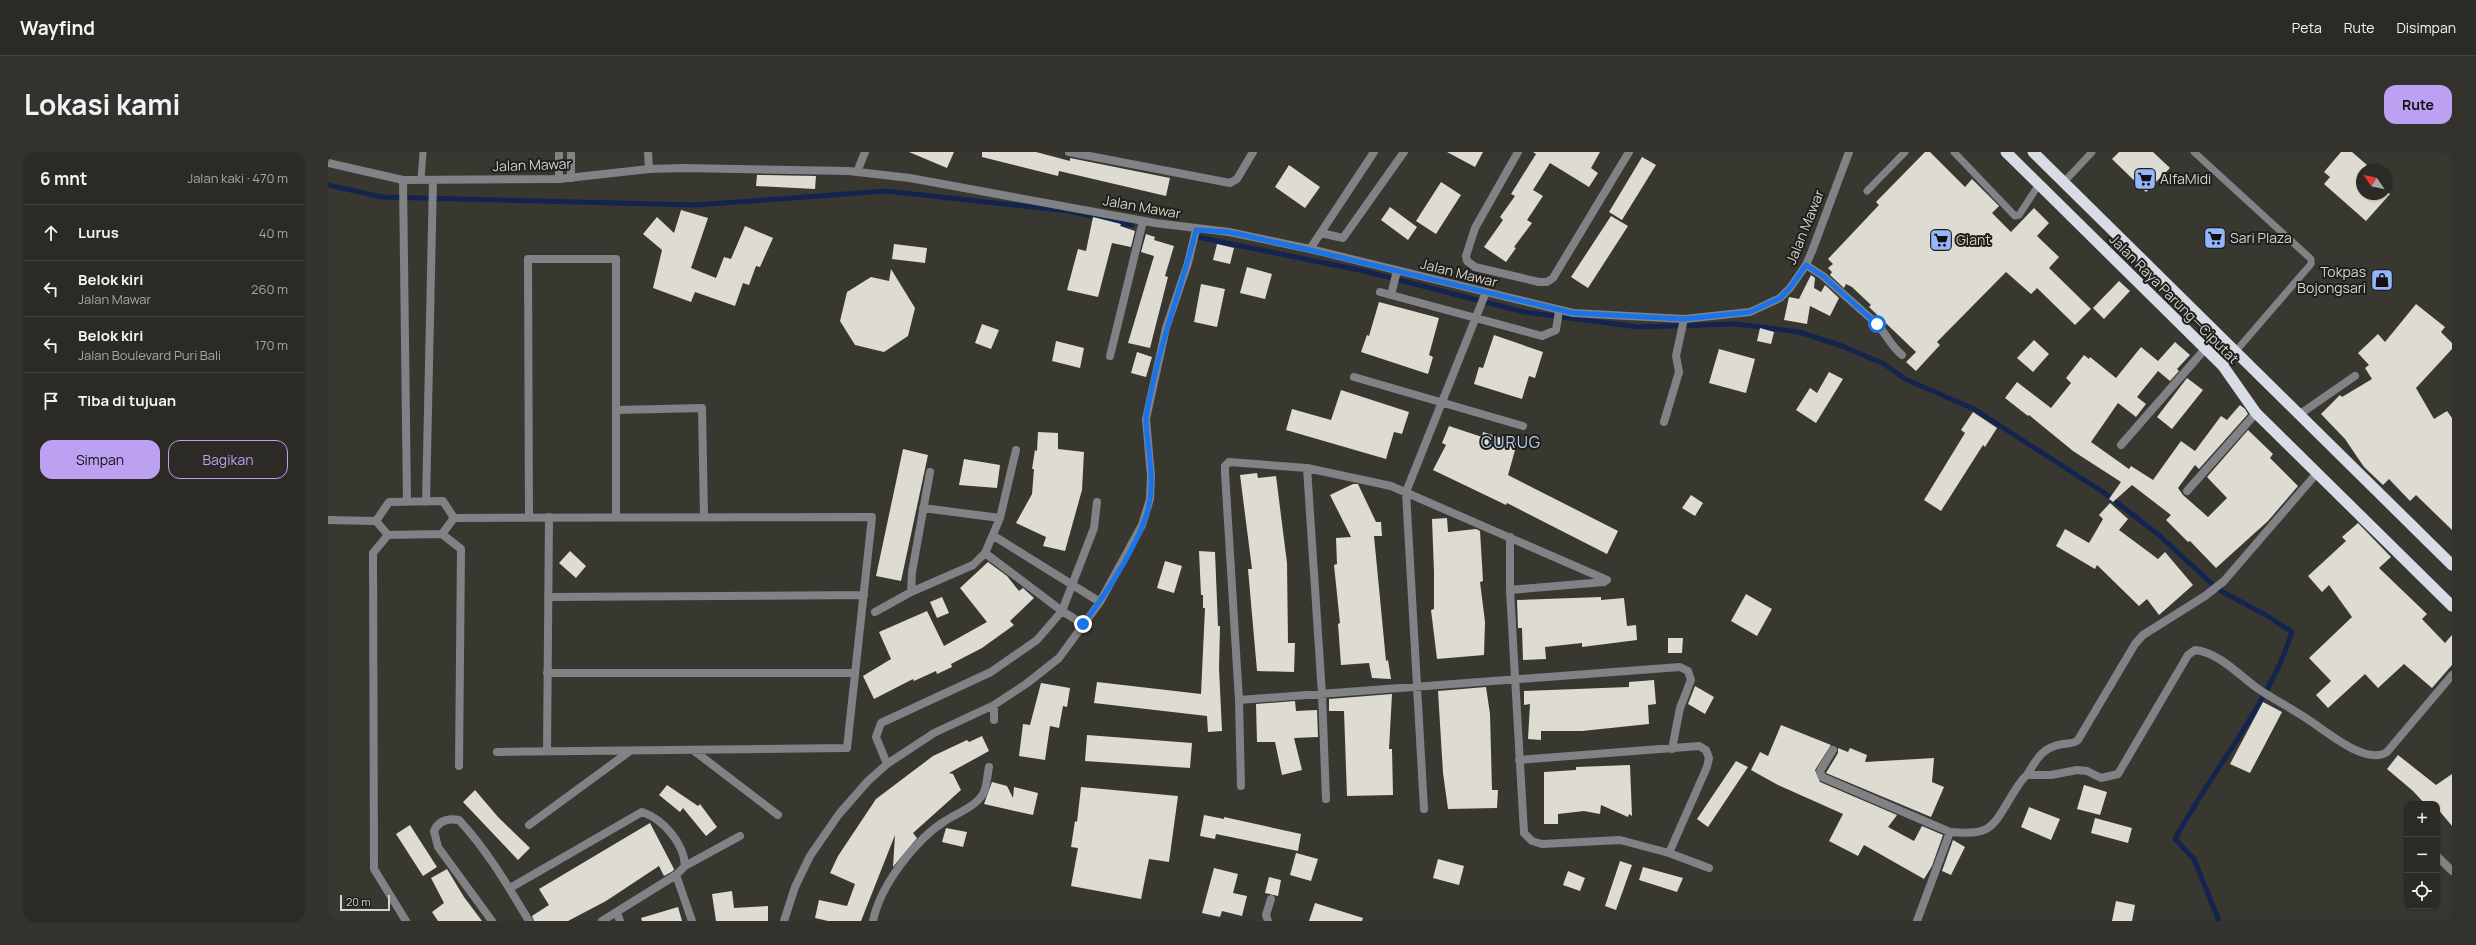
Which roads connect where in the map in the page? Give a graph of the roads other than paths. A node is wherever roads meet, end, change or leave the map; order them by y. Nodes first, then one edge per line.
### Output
1 (423, 152) edge
2 (559, 152) edge
3 (571, 152) edge
4 (648, 152) edge
5 (865, 152) edge
6 (1069, 152) edge
7 (1253, 152) edge
8 (1374, 152) edge
9 (1404, 152) edge
10 (1518, 152) edge
11 (1629, 152) edge
12 (1849, 152) edge
13 (1905, 152) edge
14 (1954, 152) edge
15 (2006, 152) edge
16 (2033, 152) edge
17 (2092, 152) edge
18 (2194, 152) edge
19 (328, 163) edge
20 (649, 169) junction
21 (856, 172) junction
22 (559, 178) junction
23 (571, 178) junction
24 (403, 180) junction
25 (421, 180) junction
26 (433, 180) junction
27 (2064, 182) junction
28 (2038, 186) junction
29 (1867, 192) dead end
30 (1143, 221) junction
31 (1196, 230) junction
32 (1321, 233) junction
33 (1310, 250) junction
34 (1806, 265) junction
35 (1397, 273) junction
36 (1380, 292) dead end
37 (1392, 292) junction
38 (1486, 294) junction
39 (1559, 312) junction
40 (1478, 315) junction
41 (1684, 322) junction
42 (2205, 349) junction
43 (2236, 351) junction
44 (1902, 355) dead end
45 (1110, 356) dead end
46 (2223, 366) junction
47 (1354, 376) dead end
48 (2355, 376) dead end
49 (1442, 402) junction
50 (616, 410) junction
51 (2256, 413) junction
52 (2300, 414) junction
53 (1664, 422) dead end
54 (1523, 426) dead end
55 (2121, 445) dead end
56 (1016, 450) dead end
57 (1307, 468) junction
58 (930, 472) dead end
59 (2317, 473) junction
60 (2187, 491) dead end
61 (1406, 492) junction
62 (408, 502) junction
63 (426, 502) junction
64 (1097, 502) dead end
65 (923, 508) junction
66 (616, 517) junction
67 (704, 517) junction
68 (454, 518) junction
69 (529, 518) junction
70 (549, 518) junction
71 (1000, 518) junction
72 (328, 520) edge
73 (376, 521) junction
74 (442, 534) junction
75 (388, 535) junction
76 (994, 536) junction
77 (1510, 537) junction
78 (985, 553) junction
79 (2452, 565) edge
80 (1072, 585) junction
81 (1510, 590) junction
82 (911, 592) junction
83 (864, 595) junction
84 (548, 597) junction
85 (1100, 602) junction
86 (2452, 606) edge
87 (1062, 611) junction
88 (875, 612) dead end
89 (1083, 624) junction
90 (547, 673) junction
91 (855, 673) junction
92 (2452, 675) edge
93 (1516, 679) junction
94 (1419, 687) junction
95 (1322, 694) junction
96 (1239, 700) junction
97 (994, 705) junction
98 (994, 720) dead end
99 (1672, 749) junction
100 (694, 750) junction
101 (1833, 750) dead end
102 (547, 751) junction
103 (630, 751) junction
104 (497, 752) dead end
105 (1519, 760) junction
106 (887, 764) junction
107 (459, 766) dead end
108 (989, 767) dead end
109 (2027, 775) junction
110 (1241, 786) dead end
111 (1326, 799) dead end
112 (1424, 809) dead end
113 (778, 815) dead end
114 (529, 825) dead end
115 (1950, 832) junction
116 (740, 836) dead end
117 (1669, 853) junction
118 (2440, 859) edge
119 (685, 866) junction
120 (1709, 868) dead end
121 (2452, 871) edge
122 (676, 875) junction
123 (510, 888) junction
124 (1271, 899) dead end
125 (618, 917) edge
126 (406, 921) edge
127 (492, 921) edge
128 (529, 921) edge
129 (602, 921) edge
130 (692, 921) edge
131 (784, 921) edge
132 (873, 921) edge
133 (1268, 921) edge
134 (1917, 921) edge

1 - 25 lane
2 - 22 street
3 - 23 street
4 - 20 street
5 - 21 street
6 - 7 street
8 - 32 street
9 - 32 street
10 - 11 street
12 - 34 street, Jalan Mawar
13 - 29 lane
14 - 28 lane
15 - 28 highway, Jalan Raya Parung—Ciputat
16 - 27 highway, Jalan Raya Parung—Ciputat
17 - 27 lane
18 - 43 lane
19 - 24 street, Jalan Mawar
20 - 21 street, Jalan Mawar
20 - 23 street, Jalan Mawar
21 - 30 street, Jalan Mawar
22 - 23 street, Jalan Mawar
22 - 26 street, Jalan Mawar
24 - 25 street, Jalan Mawar
24 - 62 street
25 - 26 street, Jalan Mawar
26 - 63 street
27 - 43 highway, Jalan Raya Parung—Ciputat
28 - 42 highway, Jalan Raya Parung—Ciputat
30 - 31 street, Jalan Mawar
30 - 45 street
31 - 33 street, Jalan Mawar
31 - 85 street
32 - 33 street
33 - 35 street, Jalan Mawar
34 - 41 street, Jalan Mawar
34 - 44 street
35 - 37 street
35 - 38 street, Jalan Mawar
36 - 37 street
37 - 40 street
38 - 39 street, Jalan Mawar
38 - 40 street
39 - 40 street
39 - 41 street, Jalan Mawar
40 - 49 street
41 - 53 street
42 - 46 highway, Jalan Raya Parung—Ciputat
42 - 55 street
43 - 46 lane
43 - 52 highway, Jalan Raya Parung—Ciputat
46 - 51 highway, Jalan Raya Parung—Ciputat
47 - 49 street
48 - 52 street
49 - 54 street
49 - 61 street
50 - 66 street
50 - 67 street
50 - 69 street
51 - 59 highway, Jalan Raya Parung—Ciputat
51 - 60 street
52 - 79 highway, Jalan Raya Parung—Ciputat
56 - 71 street
57 - 61 street
57 - 95 street
57 - 96 street
58 - 65 street
59 - 86 highway, Jalan Raya Parung—Ciputat
59 - 109 street
61 - 77 street
61 - 94 street
62 - 63 street
62 - 73 street
63 - 68 street
64 - 80 street
65 - 71 street
65 - 82 street
66 - 67 street
66 - 70 street
67 - 83 street
68 - 69 street
68 - 74 street
69 - 70 street
70 - 84 street
71 - 76 street
72 - 73 street
73 - 75 street
74 - 75 street
74 - 107 street
75 - 126 street
76 - 78 street
76 - 80 street
77 - 81 street
77 - 81 street
78 - 82 street
78 - 87 street
80 - 85 street
80 - 87 street
81 - 93 street
82 - 88 street
83 - 84 street
83 - 91 street
84 - 90 street
85 - 89 street
87 - 89 street
87 - 106 street
89 - 97 street
90 - 91 street
90 - 102 street
91 - 100 street
92 - 109 street
93 - 94 street
93 - 99 street
93 - 105 street
94 - 95 street
94 - 112 street
95 - 96 street
95 - 111 street
96 - 110 street
97 - 98 street
97 - 106 street
99 - 105 street
99 - 117 street
100 - 103 street
100 - 113 street
101 - 115 street
102 - 103 street
102 - 104 street
103 - 114 street
105 - 117 street
106 - 131 street
108 - 132 street
109 - 115 street
115 - 134 street
116 - 119 street
117 - 120 street
118 - 121 street
119 - 122 street
119 - 123 street
122 - 125 street
122 - 130 street
123 - 127 street
123 - 128 street
124 - 133 street
125 - 129 street

